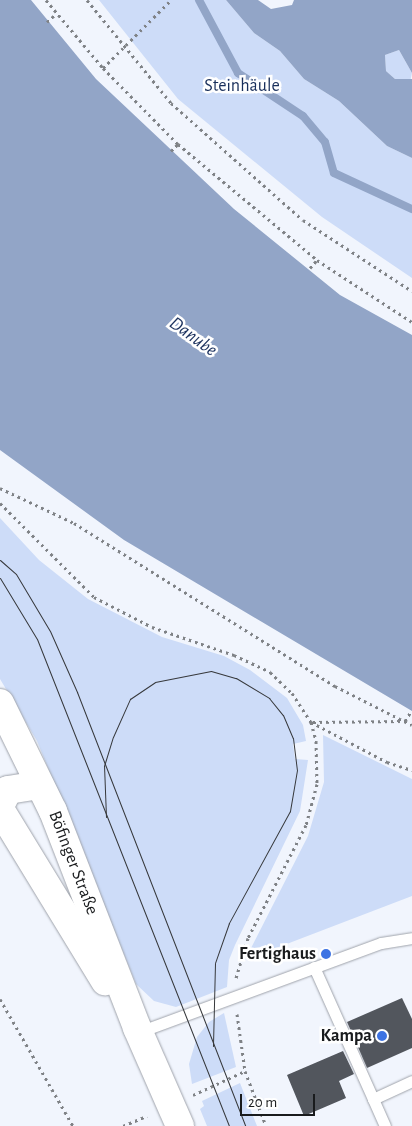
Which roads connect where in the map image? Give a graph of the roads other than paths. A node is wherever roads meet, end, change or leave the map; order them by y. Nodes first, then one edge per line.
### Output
1 (0, 703) edge
2 (40, 785) junction
3 (0, 808) edge
4 (412, 938) edge
5 (314, 967) junction
6 (138, 1030) junction
7 (412, 1081) edge
8 (372, 1099) junction
9 (180, 1126) edge
10 (384, 1126) edge

1 - 2 street, Böfinger Straße
2 - 3 street
2 - 6 street, Böfinger Straße
3 - 6 street, Böfinger Straße
4 - 5 lane
5 - 6 lane
5 - 8 lane
6 - 9 street, Böfinger Straße
7 - 8 lane
8 - 10 lane

